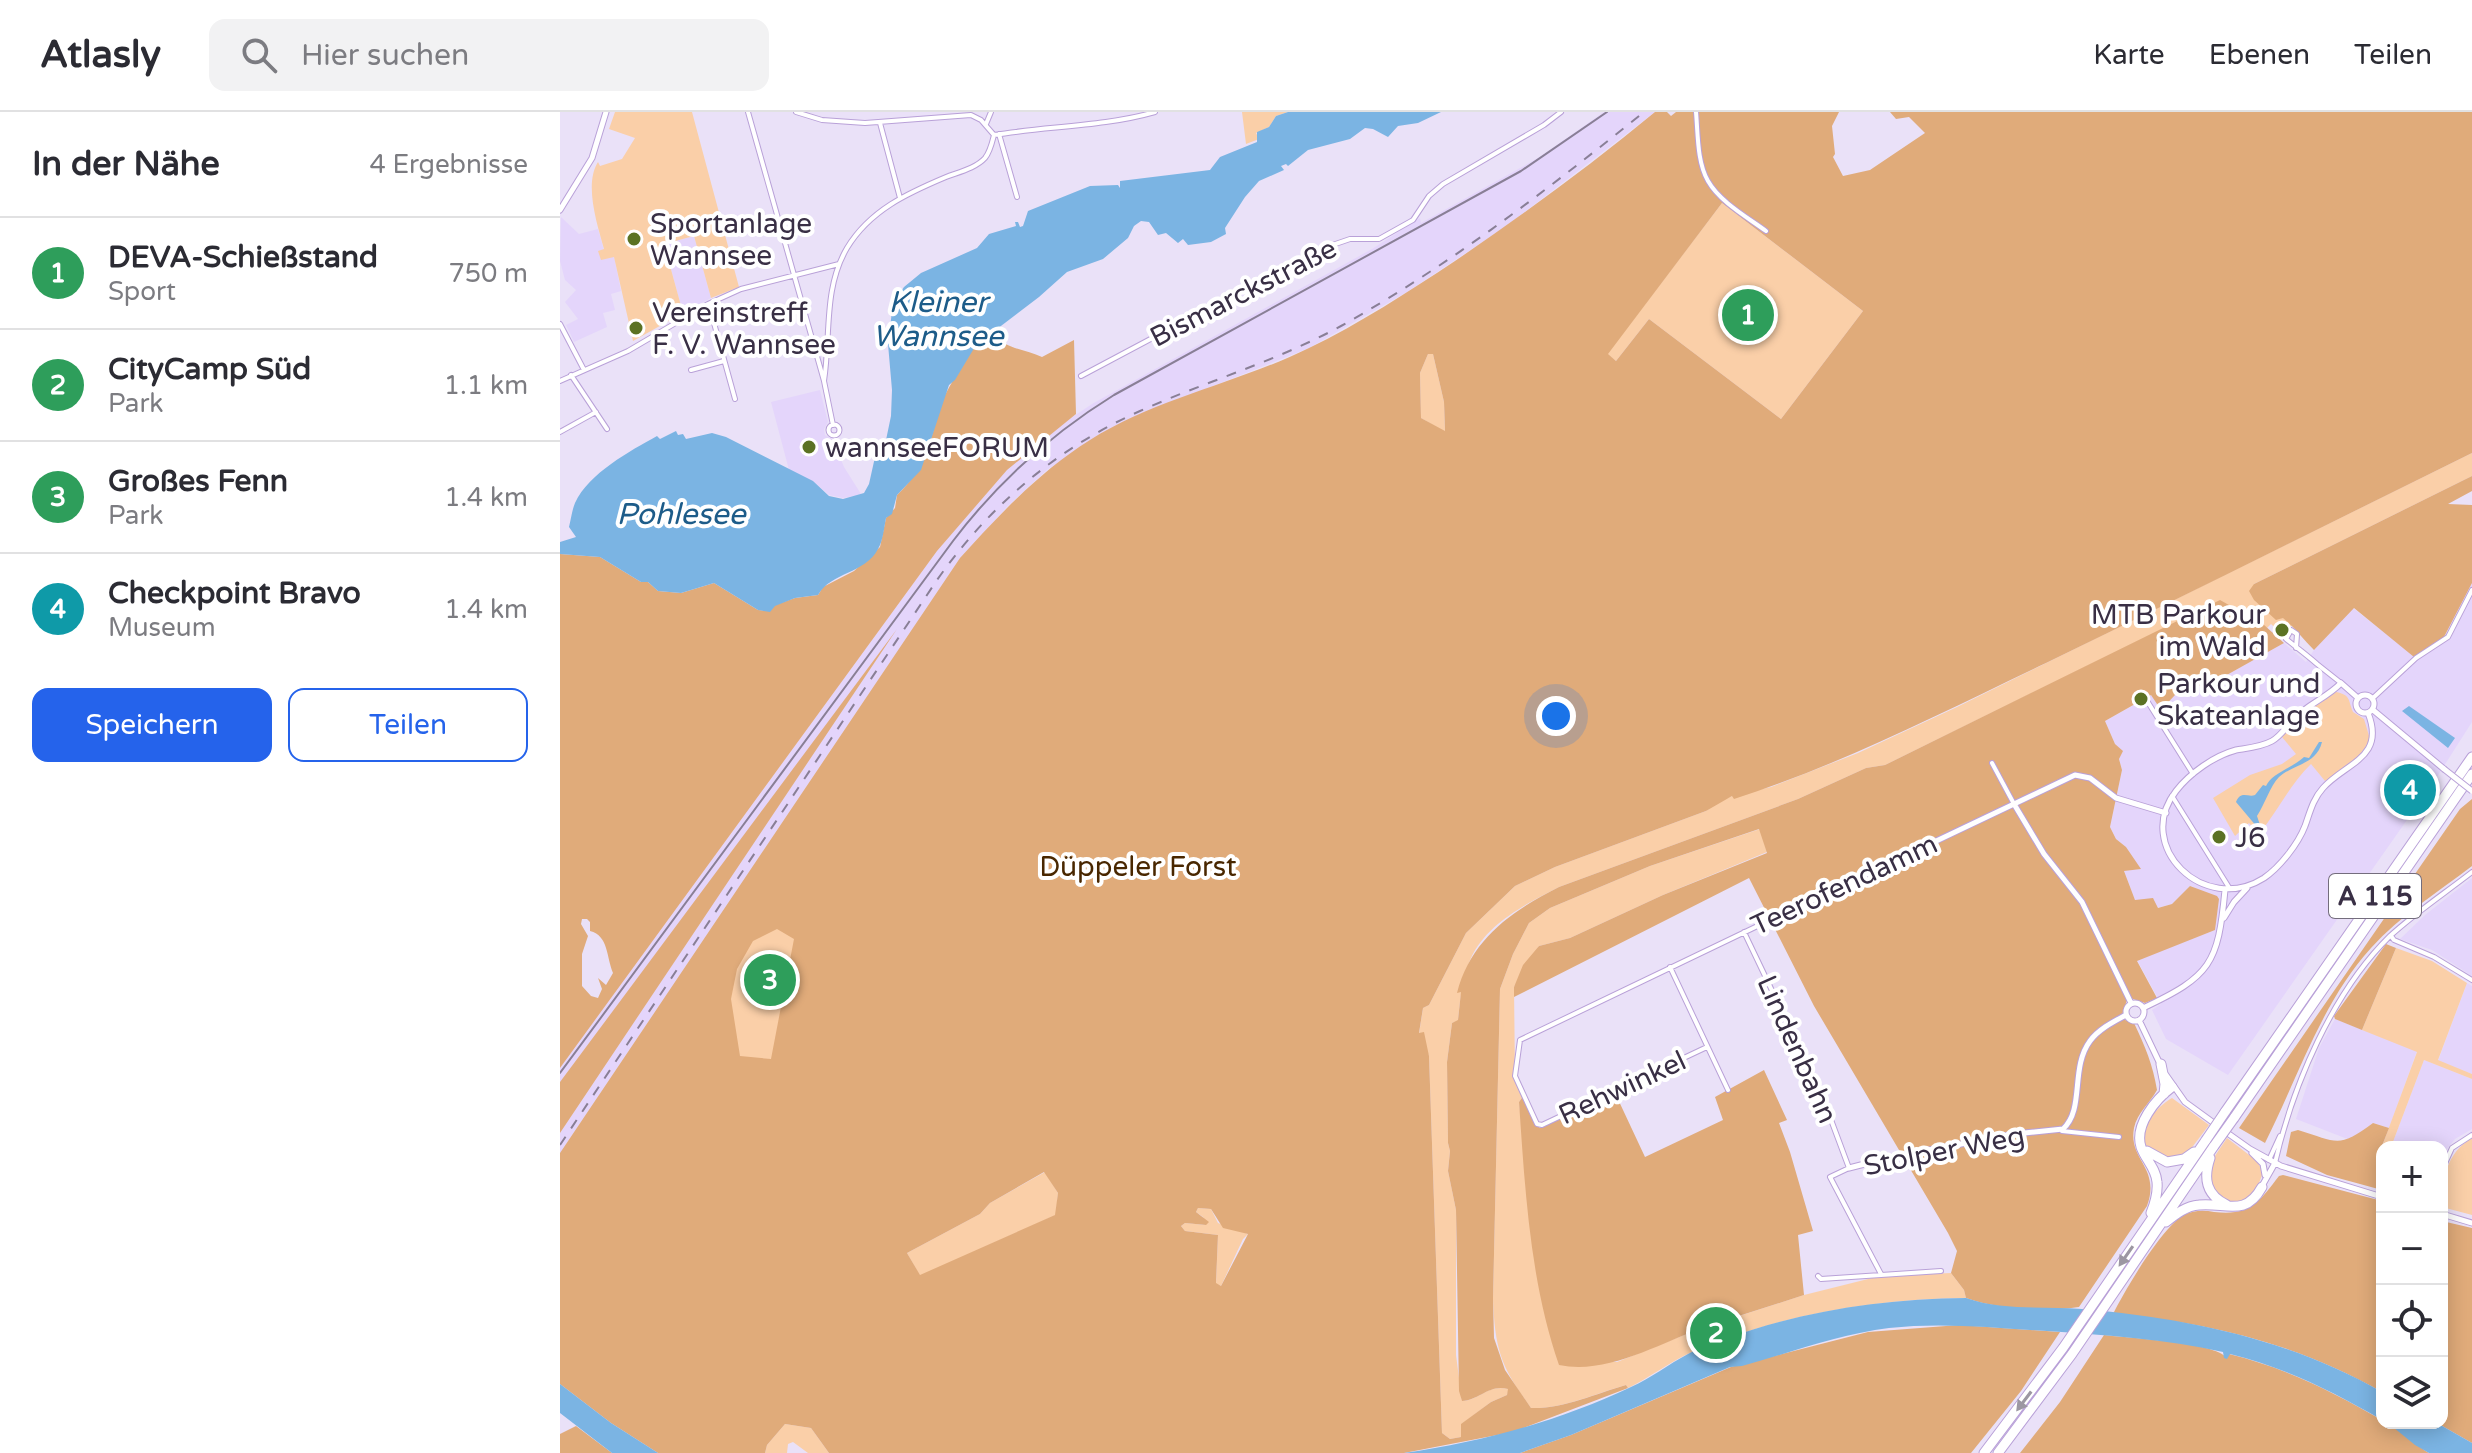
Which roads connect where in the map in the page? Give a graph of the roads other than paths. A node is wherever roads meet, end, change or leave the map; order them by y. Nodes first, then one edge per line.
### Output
1 (606, 112) edge
2 (748, 112) edge
3 (796, 112) edge
4 (991, 112) edge
5 (1130, 112) edge
6 (1155, 112) edge
7 (1561, 112) edge
8 (1696, 112) edge
9 (1131, 119) junction
10 (880, 123) junction
11 (986, 124) junction
12 (997, 135) junction
13 (1017, 197) dead end
14 (900, 198) junction
15 (560, 210) edge
16 (1766, 231) dead end
17 (839, 264) junction
18 (793, 276) junction
19 (708, 304) junction
20 (560, 324) edge
21 (724, 361) junction
22 (583, 369) junction
23 (691, 370) dead end
24 (571, 375) junction
25 (1081, 376) dead end
26 (560, 381) edge
27 (824, 381) junction
28 (735, 399) dead end
29 (596, 412) junction
30 (833, 425) dead end
31 (607, 429) dead end
32 (560, 432) edge
33 (2472, 590) edge
34 (2296, 648) dead end
35 (2341, 683) junction
36 (2144, 696) dead end
37 (2358, 698) junction
38 (2373, 698) junction
39 (2371, 712) junction
40 (2386, 723) junction
41 (2373, 729) junction
42 (2472, 757) edge
43 (1992, 763) dead end
44 (2193, 774) junction
45 (2472, 774) edge
46 (2472, 791) edge
47 (2172, 796) junction
48 (2014, 804) junction
49 (2166, 813) junction
50 (2472, 872) edge
51 (2248, 886) junction
52 (2228, 890) junction
53 (1770, 920) joint
54 (2222, 922) junction
55 (1744, 932) junction
56 (2391, 936) junction
57 (1670, 967) junction
58 (2472, 980) edge
59 (2131, 1003) junction
60 (2143, 1008) junction
61 (2126, 1015) junction
62 (2139, 1020) junction
63 (1707, 1047) junction
64 (2161, 1064) joint
65 (1728, 1090) dead end
66 (2170, 1091) junction
67 (2230, 1115) junction
68 (1537, 1124) joint
69 (2059, 1131) junction
70 (2472, 1135) edge
71 (2119, 1137) dead end
72 (2140, 1138) junction
73 (2208, 1143) junction
74 (2250, 1149) junction
75 (2448, 1157) edge
76 (2272, 1162) junction
77 (1849, 1168) junction
78 (2265, 1175) junction
79 (2262, 1187) junction
80 (2376, 1195) edge
81 (2234, 1207) junction
82 (2448, 1216) edge
83 (2472, 1223) edge
84 (2152, 1227) junction
85 (1941, 1271) dead end
86 (1881, 1274) junction
87 (1818, 1276) dead end
88 (1984, 1453) edge
89 (1998, 1453) edge

1 - 15 street
2 - 18 street
3 - 10 street
4 - 11 street
5 - 9 street
6 - 9 street
7 - 25 street, Bismarckstraße
8 - 16 street
9 - 12 street
10 - 11 street
10 - 14 street
11 - 12 street
12 - 13 street
12 - 14 street
14 - 17 street
17 - 18 street
17 - 27 street
18 - 19 street
18 - 27 street
19 - 21 street
19 - 22 street
20 - 22 street
21 - 23 street
21 - 28 street
22 - 24 street
24 - 26 street
24 - 29 street
27 - 30 street
29 - 31 street
29 - 32 street
33 - 38 street
34 - 35 street
35 - 37 street
35 - 44 street
36 - 44 street
37 - 38 street
37 - 39 street
38 - 39 street
39 - 40 street
39 - 41 street
40 - 41 street
40 - 46 street, bridge
41 - 51 street
42 - 67 highway, A 115
43 - 48 street
44 - 47 street
45 - 67 highway, A 115
47 - 49 street
47 - 52 street
48 - 49 street, Teerofendamm
48 - 53 street, Teerofendamm
48 - 59 street
49 - 52 street
50 - 56 street
51 - 52 street
51 - 54 street
52 - 54 street
53 - 55 street, Teerofendamm
54 - 60 street
55 - 57 street, Teerofendamm
55 - 77 street, Lindenbahn
56 - 58 street
56 - 76 street
57 - 63 street
57 - 68 street, Teerofendamm
59 - 60 street
59 - 61 street
60 - 62 street
61 - 62 street
61 - 69 street, Stolper Weg
62 - 64 street
63 - 65 street
63 - 68 street, Rehwinkel
64 - 66 highway
66 - 72 highway
66 - 74 street
67 - 73 highway, A 115, bridge
69 - 71 street, Stolper Weg
69 - 77 street, Stolper Weg
70 - 75 street
72 - 73 highway
72 - 84 highway
73 - 81 highway
73 - 84 highway, A 115
74 - 76 street
74 - 78 street
76 - 78 street
76 - 79 street
76 - 80 street
77 - 86 street, Stolper Weg
78 - 79 street
79 - 81 highway
81 - 84 highway
82 - 83 street
84 -> 88 highway, A 115
84 - 89 highway, A 115
85 - 86 street
86 - 87 street

